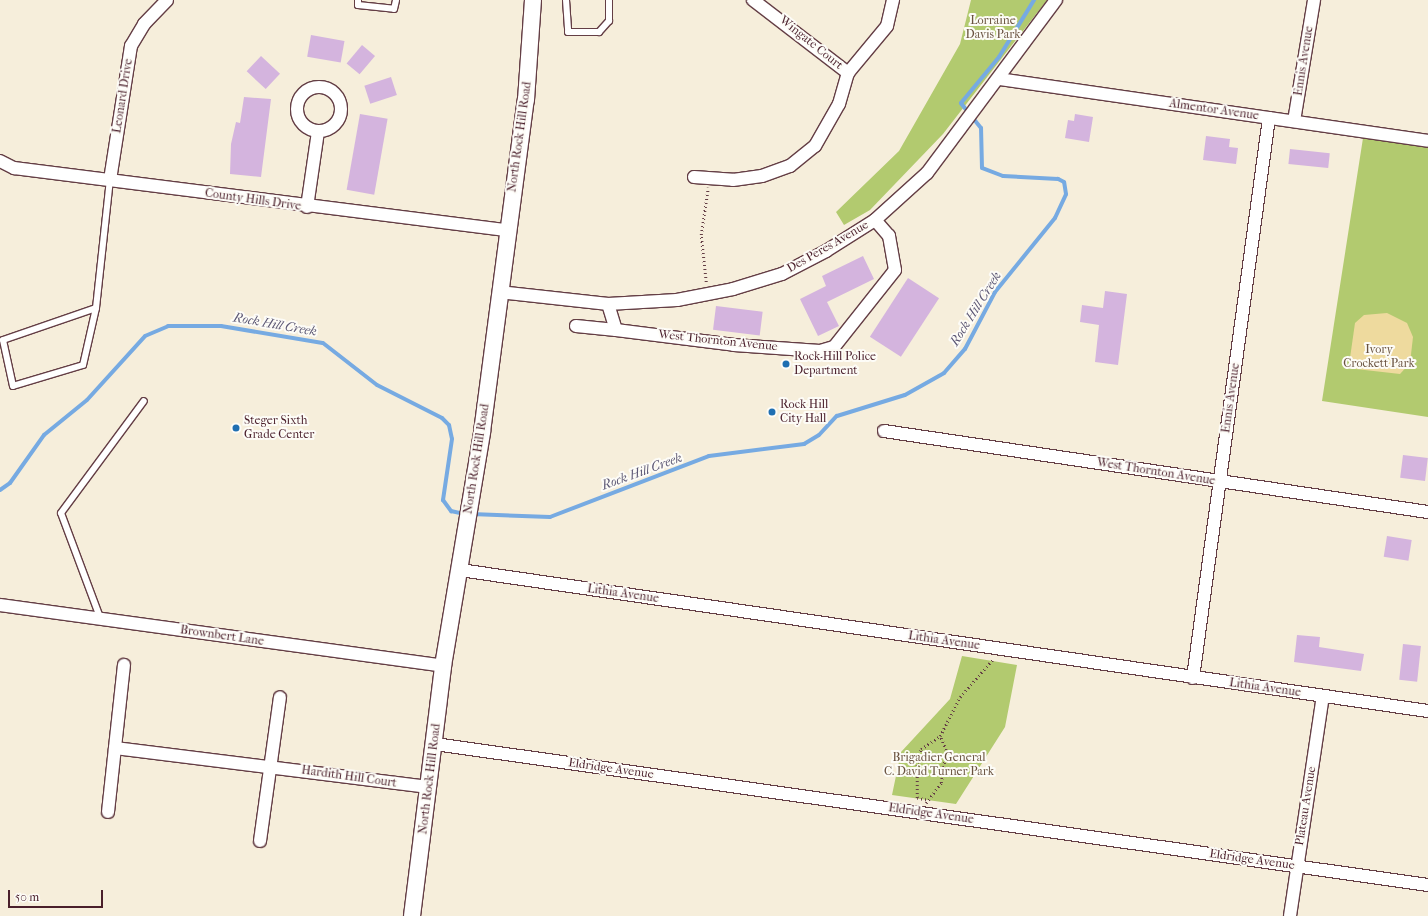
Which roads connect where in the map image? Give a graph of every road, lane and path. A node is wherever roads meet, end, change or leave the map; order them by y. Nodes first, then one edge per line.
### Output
1 (167, 0) edge
2 (358, 0) edge
3 (396, 0) edge
4 (533, 0) edge
5 (566, 0) edge
6 (609, 0) edge
7 (753, 0) edge
8 (893, 0) edge
9 (1056, 0) edge
10 (1314, 0) edge
11 (848, 73) junction
12 (999, 79) junction
13 (1269, 118) junction
14 (1294, 121) junction
15 (318, 132) dead end
16 (1428, 141) edge
17 (0, 161) edge
18 (694, 177) dead end
19 (710, 178) junction
20 (110, 180) junction
21 (307, 207) junction
22 (875, 220) junction
23 (507, 230) junction
24 (499, 292) junction
25 (708, 294) junction
26 (608, 304) junction
27 (96, 308) junction
28 (576, 326) dead end
29 (616, 330) junction
30 (144, 401) dead end
31 (884, 431) dead end
32 (1219, 481) junction
33 (1428, 512) edge
34 (460, 570) junction
35 (0, 605) edge
36 (100, 620) junction
37 (997, 649) junction
38 (124, 665) dead end
39 (443, 666) junction
40 (1193, 678) junction
41 (1323, 696) junction
42 (280, 697) dead end
43 (1428, 711) edge
44 (940, 736) junction
45 (435, 744) junction
46 (115, 748) junction
47 (269, 766) junction
48 (429, 787) junction
49 (926, 800) junction
50 (108, 812) dead end
51 (924, 813) junction
52 (260, 841) dead end
53 (1297, 866) junction
54 (1428, 885) edge
55 (412, 916) edge
56 (1290, 916) edge

1 - 20 street, Leonard Drive
2 - 3 lane
4 - 23 street, North Rock Hill Road
5 - 6 lane
7 - 11 street, Wingate Court
8 - 11 street
9 - 12 street, Des Peres Avenue
10 - 14 street, Ennis Avenue
11 - 19 street
12 - 13 street, Almentor Avenue
12 - 22 street, Des Peres Avenue
13 - 14 street, Almentor Avenue
13 - 32 street, Ennis Avenue
14 - 16 street, Almentor Avenue
15 - 21 street
17 - 20 street, County Hills Drive
18 - 19 street
19 - 25 path
20 - 21 street, County Hills Drive
20 - 27 lane
21 - 23 street, County Hills Drive
22 - 25 street, Des Peres Avenue
22 - 29 street, West Thornton Avenue
23 - 24 street, North Rock Hill Road
24 - 26 street, Des Peres Avenue
24 - 34 street, North Rock Hill Road
25 - 26 street, Des Peres Avenue
26 - 29 street
27 - 27 lane
28 - 29 street, West Thornton Avenue
30 - 36 lane
31 - 32 street, West Thornton Avenue
32 - 33 street, West Thornton Avenue
32 - 40 street, Ennis Avenue
34 - 37 street, Lithia Avenue
34 - 39 street, North Rock Hill Road
35 - 36 street, Brownbert Lane
36 - 39 street, Brownbert Lane
37 - 40 street, Lithia Avenue
37 - 44 path
38 - 46 street
39 - 45 street, North Rock Hill Road
40 - 41 street, Lithia Avenue
41 - 43 street, Lithia Avenue
41 - 53 street, Plateau Avenue
42 - 47 street
44 - 49 path
44 - 49 path
45 - 48 street, North Rock Hill Road
45 - 51 street, Eldridge Avenue
46 - 47 street, Hardith Hill Court
46 - 50 street
47 - 48 street, Hardith Hill Court
47 - 52 street
48 - 55 street, North Rock Hill Road
49 - 51 path
51 - 53 street, Eldridge Avenue
53 - 54 street, Eldridge Avenue
53 - 56 street, Plateau Avenue

